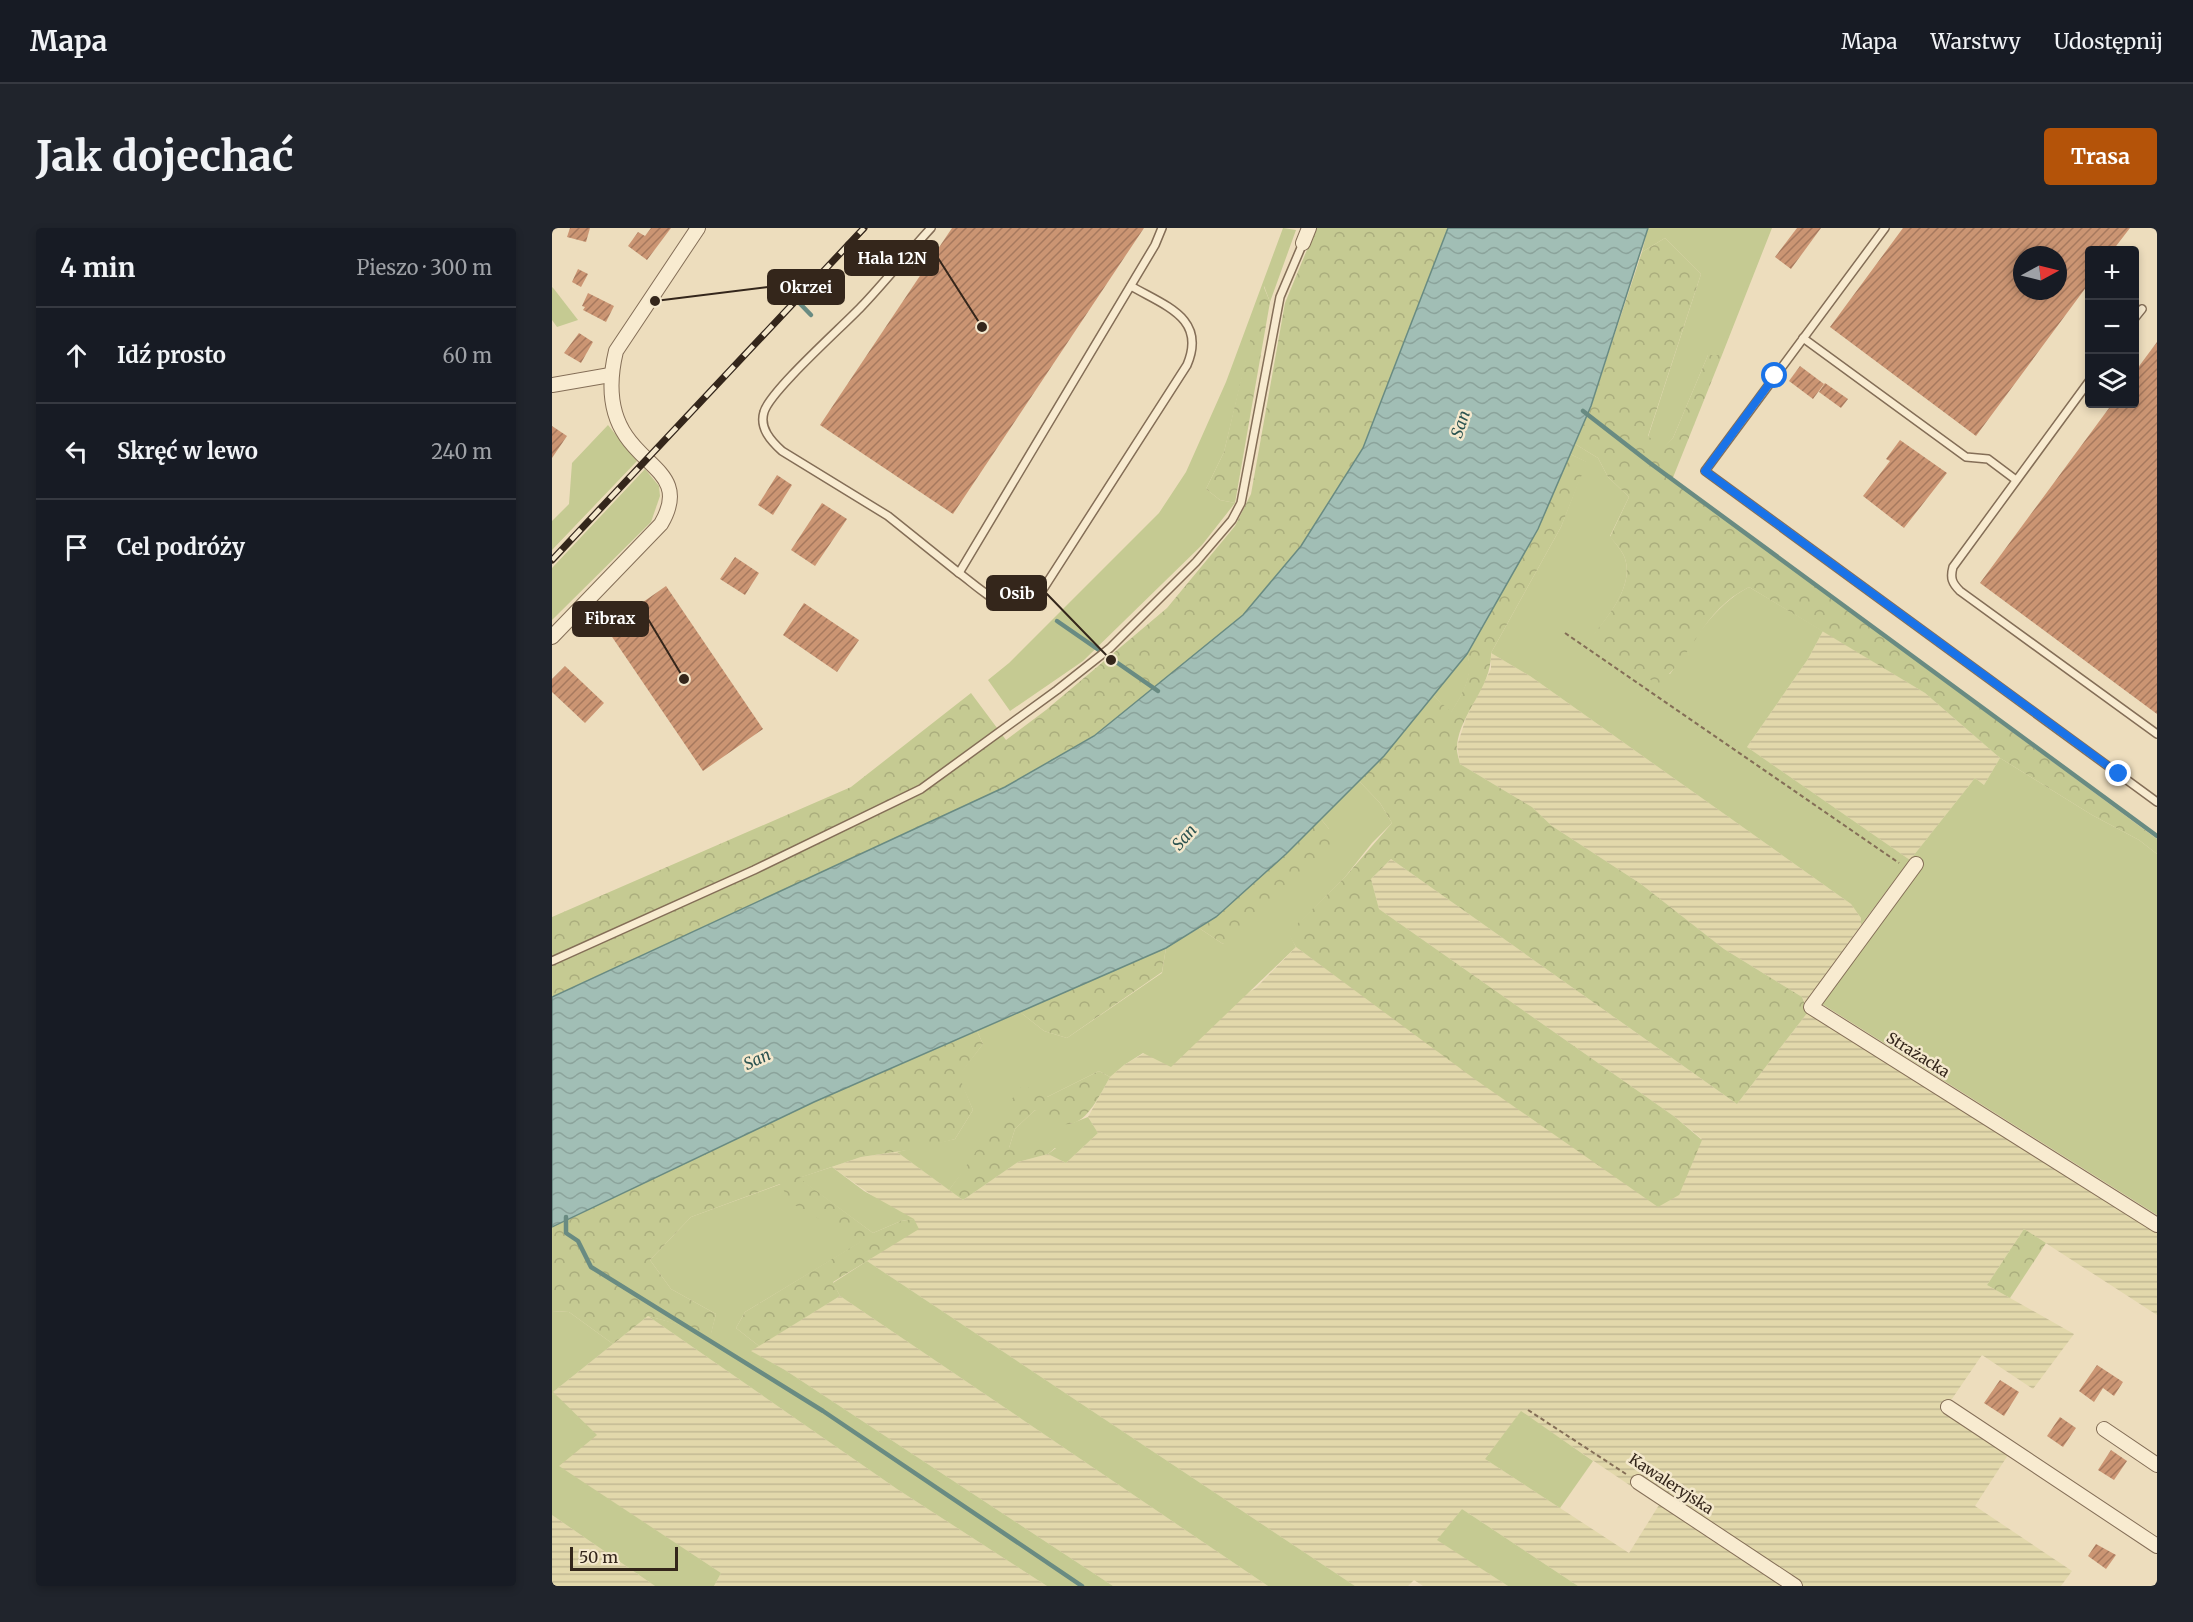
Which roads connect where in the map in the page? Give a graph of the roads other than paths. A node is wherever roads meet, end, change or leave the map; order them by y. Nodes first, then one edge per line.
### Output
1 (698, 228) edge
2 (931, 228) edge
3 (1162, 228) edge
4 (1309, 228) edge
5 (1885, 228) edge
6 (1303, 243) joint
7 (1131, 286) junction
8 (2142, 309) dead end
9 (2139, 313) edge
10 (1803, 338) junction
11 (610, 375) junction
12 (552, 385) edge
13 (2085, 387) edge
14 (2016, 480) junction
15 (959, 573) junction
16 (552, 637) edge
17 (2157, 734) edge
18 (2157, 802) edge
19 (1913, 868) road end
20 (552, 961) edge
21 (2157, 1225) edge
22 (1948, 1407) dead end
23 (2104, 1430) dead end
24 (2157, 1465) edge
25 (1638, 1482) road end
26 (2157, 1546) edge
27 (1795, 1586) edge

1 - 11 street
2 - 15 lane
3 - 7 lane
4 - 6 street
5 - 10 lane
6 - 20 lane
7 - 15 lane
7 - 15 lane
8 - 9 lane
10 - 14 lane
10 - 18 lane
11 - 12 street
11 - 16 street
13 - 14 lane
14 - 17 lane
19 - 21 street, Strażacka
22 - 26 street
23 - 24 street
25 - 27 street, Kawaleryjska

